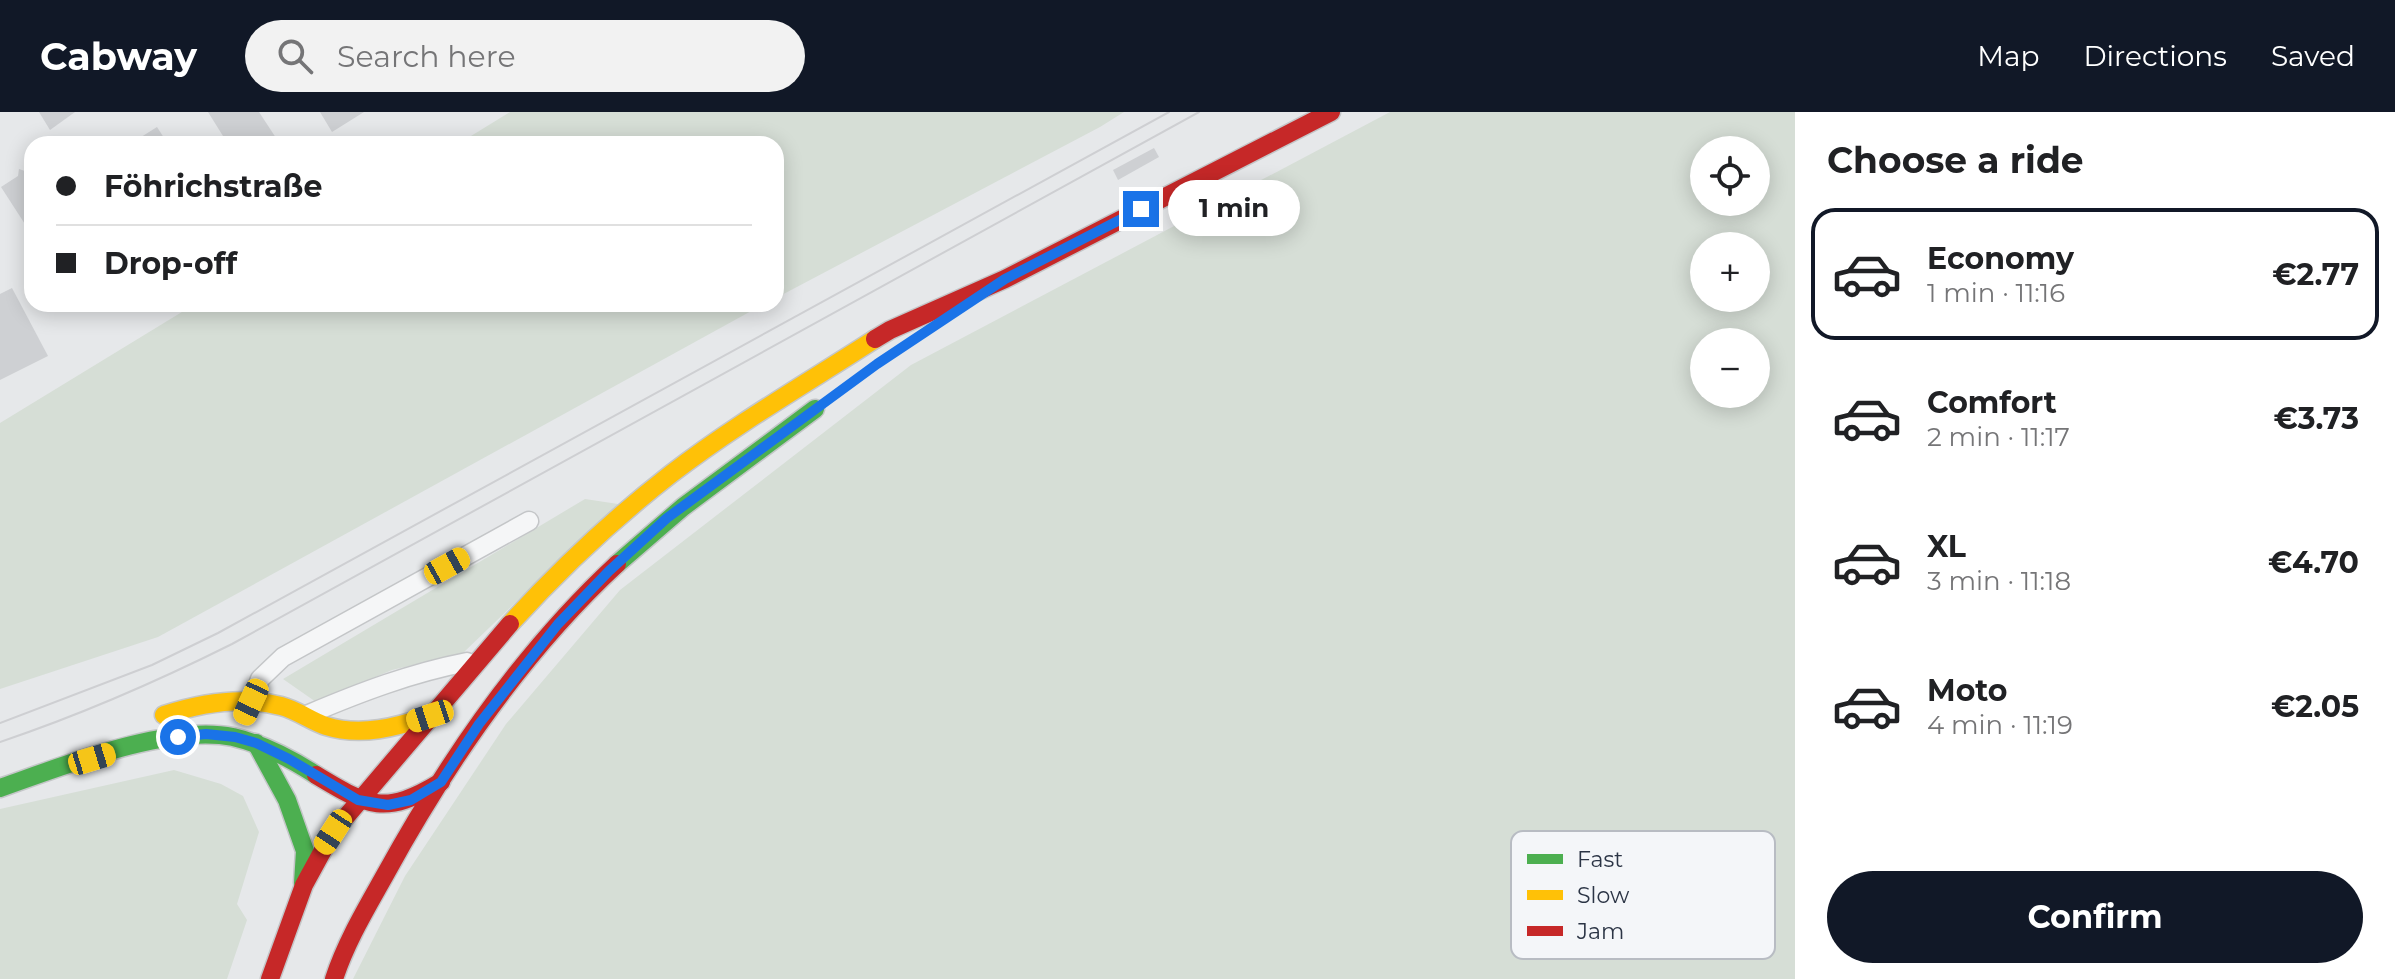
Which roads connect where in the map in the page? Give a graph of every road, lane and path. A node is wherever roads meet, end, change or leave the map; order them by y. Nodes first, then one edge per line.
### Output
1 (1331, 112) edge
2 (1005, 279) junction
3 (916, 338) dead end
4 (827, 401) dead end
5 (529, 521) dead end
6 (477, 660) junction
7 (251, 702) junction
8 (304, 716) junction
9 (430, 716) junction
10 (142, 722) dead end
11 (329, 727) junction
12 (113, 731) dead end
13 (235, 737) junction
14 (256, 743) junction
15 (346, 751) dead end
16 (0, 769) edge
17 (441, 782) junction
18 (0, 788) edge
19 (367, 797) junction
20 (378, 849) dead end
21 (382, 877) junction
22 (303, 883) junction
23 (270, 979) edge
24 (334, 979) edge

1 - 2 main road
2 - 3 main road
2 - 6 main road
4 - 17 main road
5 - 7 lane
6 - 8 lane
6 - 9 main road
7 - 8 main road
7 - 10 main road
7 - 13 lane
8 - 11 main road
9 - 11 main road
9 - 19 main road
11 - 15 main road
12 - 16 main road
13 - 14 main road
13 - 18 main road
14 - 19 main road
14 - 22 main road
17 - 19 main road
17 - 21 main road
19 - 22 main road
20 - 21 main road
21 - 24 main road
22 - 23 main road

